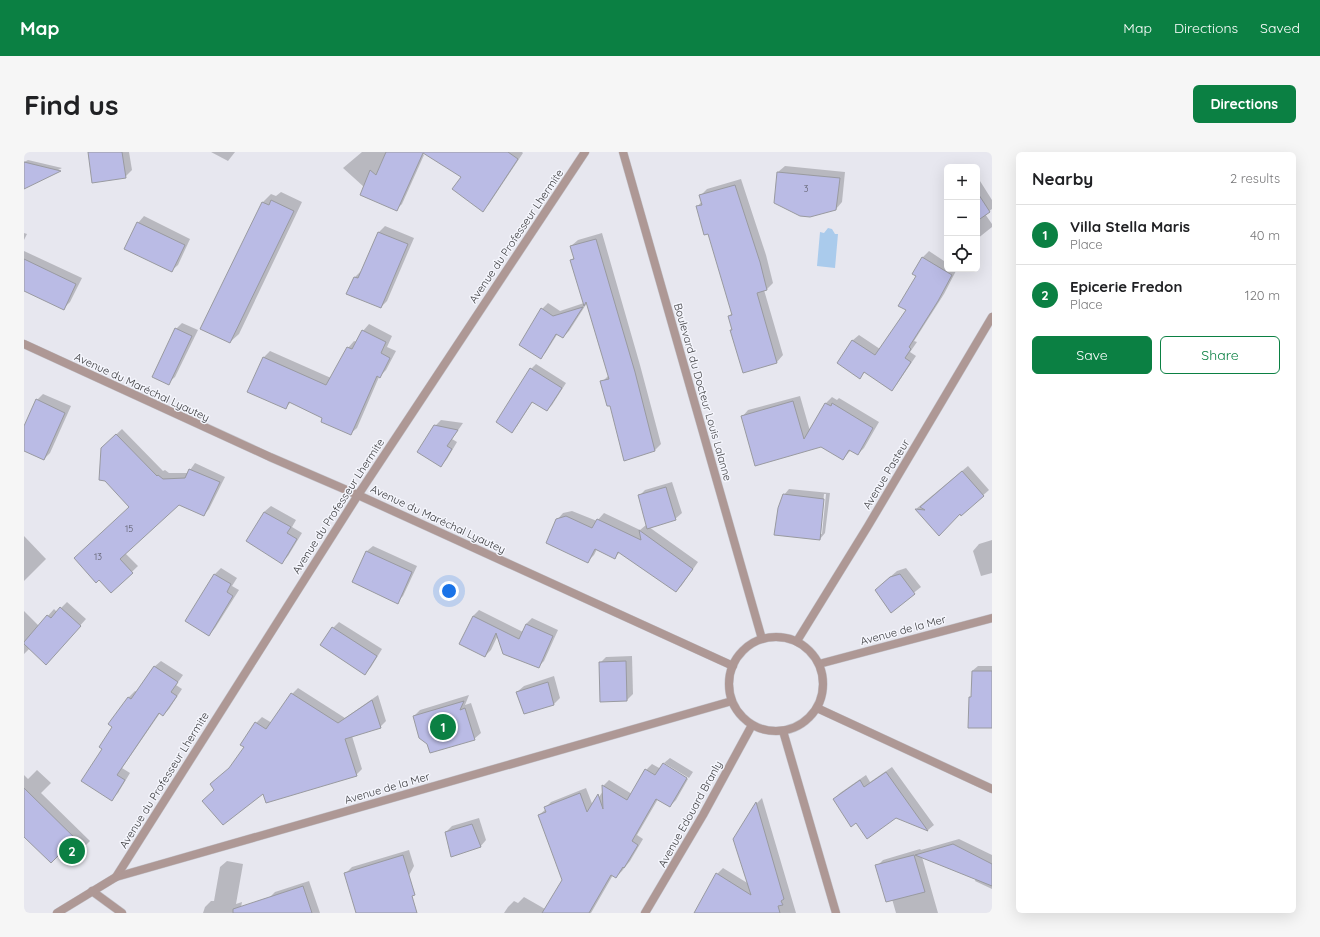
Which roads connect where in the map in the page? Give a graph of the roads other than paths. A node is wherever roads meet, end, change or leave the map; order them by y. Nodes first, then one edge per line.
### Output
1 (585, 152) edge
2 (623, 152) edge
3 (992, 316) edge
4 (24, 344) edge
5 (358, 495) junction
6 (992, 618) edge
7 (762, 639) junction
8 (796, 641) junction
9 (819, 664) junction
10 (733, 666) junction
11 (732, 701) junction
12 (817, 708) junction
13 (752, 725) junction
14 (783, 731) junction
15 (992, 789) edge
16 (116, 876) junction
17 (92, 892) junction
18 (57, 913) edge
19 (122, 913) edge
20 (645, 913) edge
21 (836, 913) edge

1 - 5 street, Avenue du Professeur Lhermite
2 - 7 street, Boulevard du Docteur Louis Lalanne
3 - 8 street, Avenue Pasteur
4 - 5 street, Avenue du Maréchal Lyautey
5 - 10 street, Avenue du Maréchal Lyautey
5 - 16 street, Avenue du Professeur Lhermite
6 - 9 street, Avenue de la Mer
7 - 8 street
7 - 10 street
8 - 9 street
9 - 12 street
10 - 11 street
11 - 13 street
11 - 16 street, Avenue de la Mer
12 - 14 street
12 - 15 street
13 - 14 street
13 - 20 street, Avenue Edouard Branly
14 - 21 street
16 - 17 street, Avenue de la Mer
17 - 18 street, Avenue de la Mer
17 - 19 street

